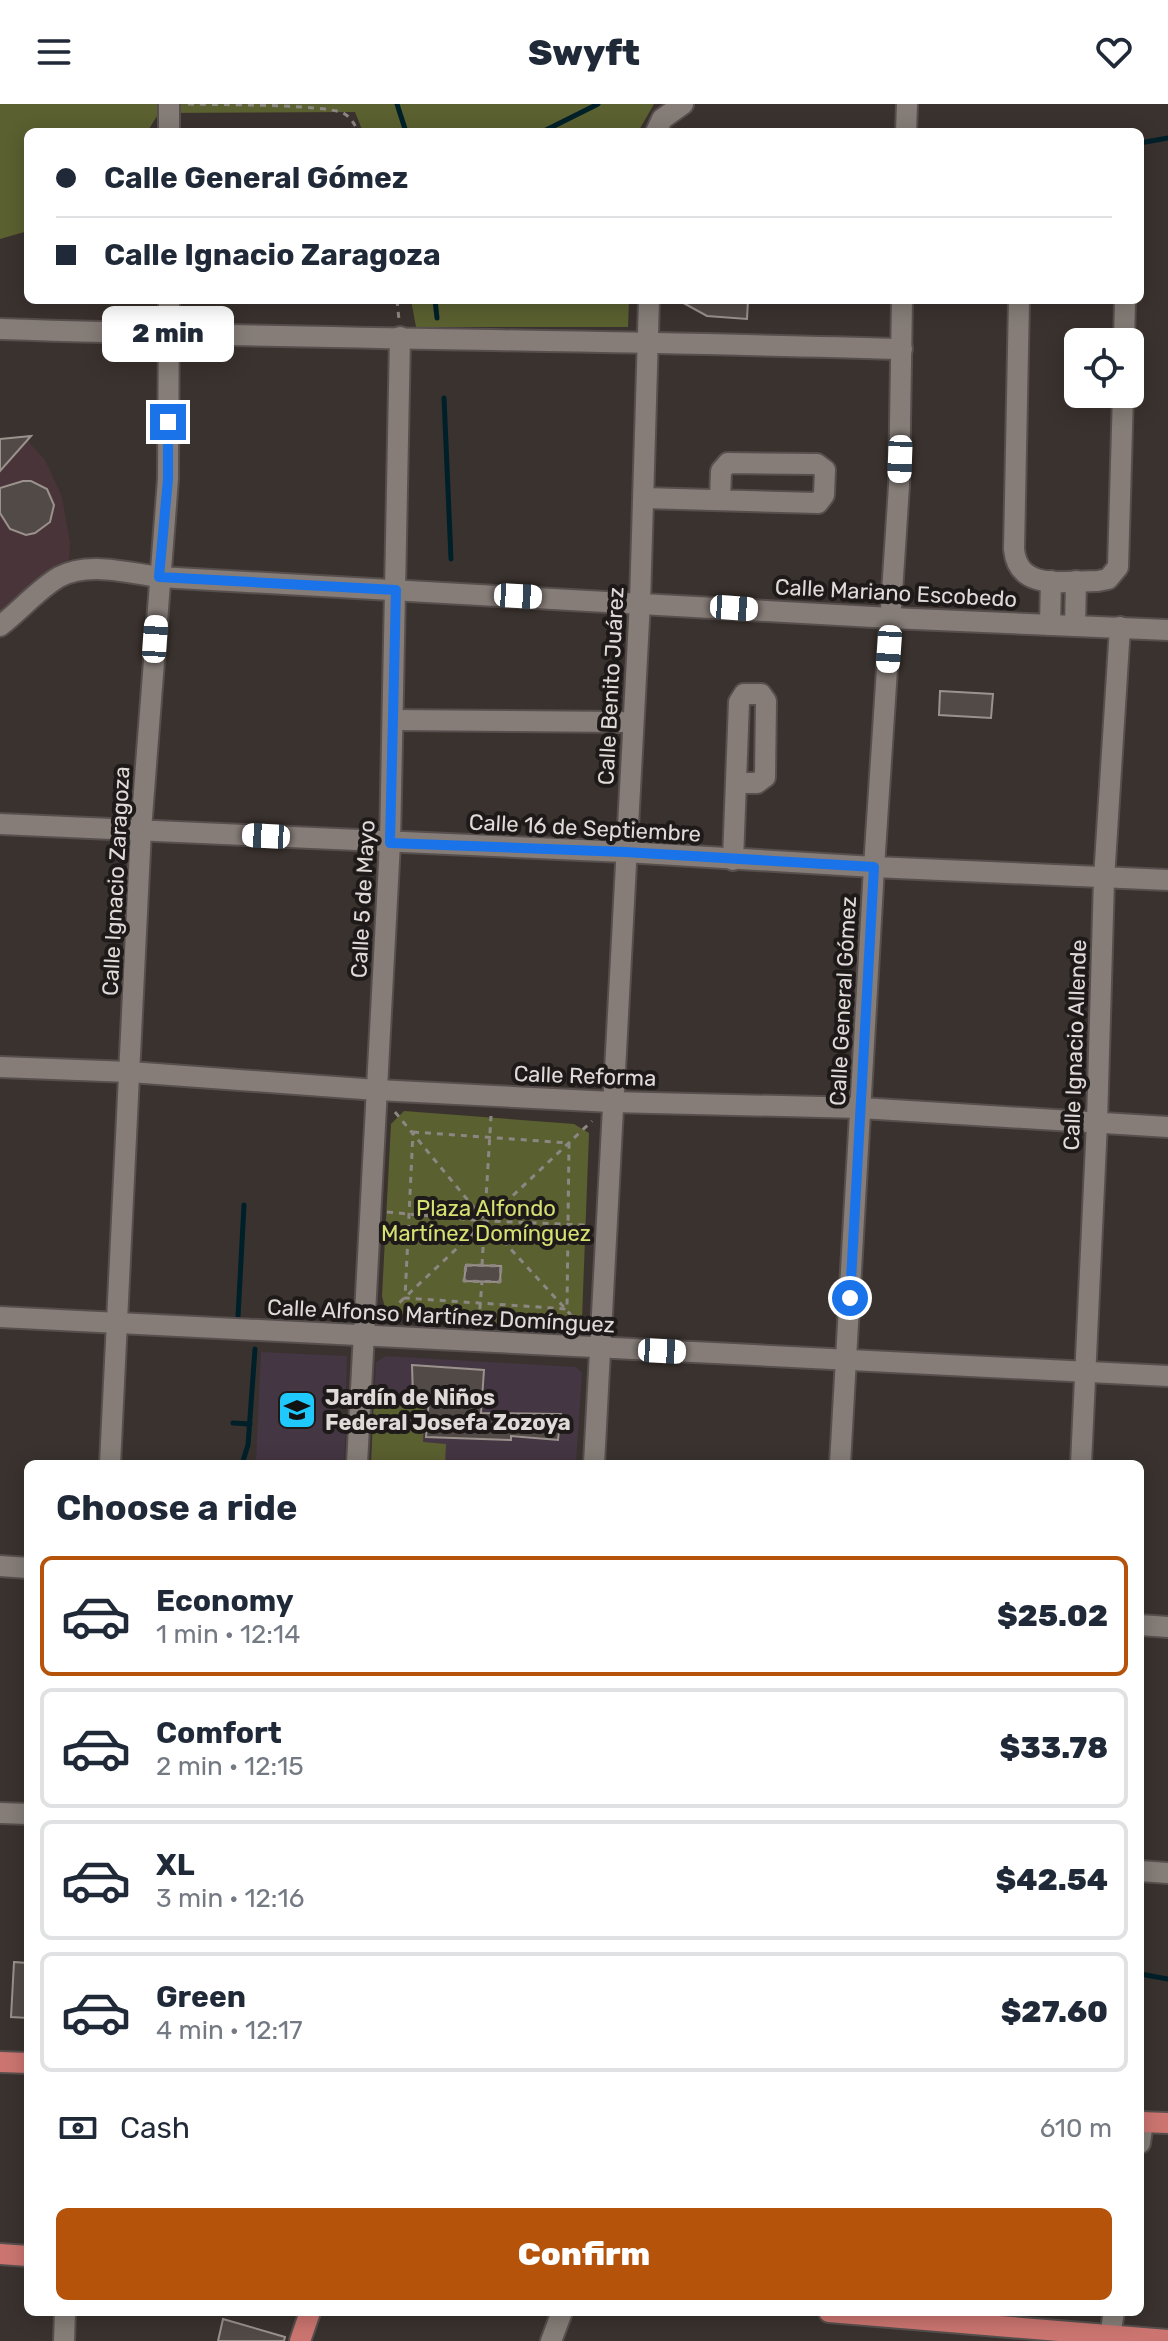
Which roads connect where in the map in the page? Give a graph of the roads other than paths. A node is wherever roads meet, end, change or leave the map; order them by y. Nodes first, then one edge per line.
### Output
1 (169, 104) edge
2 (683, 104) edge
3 (907, 104) edge
4 (169, 128) edge
5 (658, 128) edge
6 (906, 128) edge
7 (169, 304) edge
8 (649, 304) edge
9 (902, 304) edge
10 (1019, 304) edge
11 (1125, 304) edge
12 (1124, 328) edge
13 (0, 329) edge
14 (169, 335) junction
15 (400, 337) junction
16 (649, 341) junction
17 (902, 349) junction
18 (1123, 408) edge
19 (644, 498) junction
20 (720, 500) junction
21 (159, 577) junction
22 (1051, 581) junction
23 (1076, 581) junction
24 (396, 590) junction
25 (640, 602) junction
26 (891, 618) junction
27 (1050, 625) junction
28 (0, 626) edge
29 (1075, 626) junction
30 (1120, 627) junction
31 (1168, 630) edge
32 (394, 720) junction
33 (622, 722) dead end
34 (737, 783) dead end
35 (0, 824) edge
36 (141, 830) junction
37 (390, 843) junction
38 (625, 852) junction
39 (733, 860) junction
40 (874, 867) junction
41 (1104, 879) junction
42 (1168, 880) edge
43 (0, 1067) edge
44 (130, 1072) junction
45 (377, 1090) junction
46 (612, 1102) junction
47 (861, 1108) junction
48 (1097, 1122) junction
49 (1168, 1127) edge
50 (0, 1317) edge
51 (116, 1323) junction
52 (365, 1336) junction
53 (600, 1348) junction
54 (847, 1361) junction
55 (1086, 1373) junction
56 (1168, 1376) edge
57 (110, 1460) edge
58 (357, 1460) edge
59 (594, 1460) edge
60 (840, 1460) edge
61 (1081, 1460) edge
62 (0, 1566) edge
63 (24, 1568) edge
64 (1144, 1625) edge
65 (1168, 1627) edge
66 (0, 1813) edge
67 (24, 1814) edge
68 (1144, 1871) edge
69 (1168, 1873) edge
70 (0, 2062) edge
71 (24, 2063) edge
72 (1144, 2122) edge
73 (1168, 2123) edge
74 (0, 2254) edge
75 (24, 2256) edge
76 (65, 2316) edge
77 (309, 2316) edge
78 (560, 2316) edge
79 (888, 2316) edge
80 (1113, 2316) edge
81 (1110, 2338) edge
82 (1168, 2340) edge
83 (64, 2341) edge
84 (300, 2341) edge
85 (551, 2341) edge

1 - 4 street
2 - 5 street
3 - 6 street
7 - 14 street, Calle Ignacio Zaragoza
8 - 16 street, Calle Benito Juárez
9 - 17 street, Calle General Gómez
10 - 22 street
11 - 12 street
13 - 14 street
14 - 15 street
14 - 21 street, Calle Ignacio Zaragoza
15 - 16 street
15 - 24 street, Calle 5 de Mayo
16 - 17 street
16 - 19 street, Calle Benito Juárez
17 - 26 street, Calle General Gómez
18 - 23 street
19 - 20 street
19 - 25 street, Calle Benito Juárez
20 - 20 street
21 - 24 street, Calle Mariano Escobedo
21 - 28 street, Calle Mariano Escobedo
21 - 36 street, Calle Ignacio Zaragoza
22 - 23 street
22 - 27 street
23 - 29 street
24 - 25 street, Calle Mariano Escobedo
24 - 32 street, Calle 5 de Mayo
25 - 26 street, Calle Mariano Escobedo
25 - 38 street, Calle Benito Juárez
26 - 27 street, Calle Mariano Escobedo
26 - 40 street, Calle General Gómez
27 - 29 street, Calle Mariano Escobedo
29 - 30 street, Calle Mariano Escobedo
30 - 31 street, Calle Mariano Escobedo
30 - 41 street, Calle Ignacio Allende
32 - 33 street
32 - 37 street, Calle 5 de Mayo
34 - 39 street
35 - 36 street, Calle 16 de Septiembre
36 - 37 street, Calle 16 de Septiembre
36 - 44 street, Calle Ignacio Zaragoza
37 - 38 street, Calle 16 de Septiembre
37 - 45 street, Calle 5 de Mayo
38 - 39 street, Calle 16 de Septiembre
38 - 46 street, Calle Benito Juárez
39 - 40 street, Calle 16 de Septiembre
40 - 41 street, Calle 16 de Septiembre
40 - 47 street, Calle General Gómez
41 - 42 street, Calle 16 de Septiembre
41 - 48 street, Calle Ignacio Allende
43 - 44 street, Calle Reforma
44 - 45 street, Calle Reforma
44 - 51 street, Calle Ignacio Zaragoza
45 - 46 street, Calle Reforma
45 - 52 street, Calle 5 de Mayo
46 - 47 street, Calle Reforma
46 - 53 street, Calle Benito Juárez
47 - 48 street, Calle Reforma
47 - 54 street, Calle General Gómez
48 - 49 street, Calle Reforma
48 - 55 street, Calle Ignacio Allende
50 - 51 street, Calle Alfonso Martínez Domínguez
51 - 52 street, Calle Alfonso Martínez Domínguez
51 - 57 street, Calle Ignacio Zaragoza
52 - 53 street, Calle Alfonso Martínez Domínguez
52 - 58 street, Calle 5 de Mayo
53 - 54 street, Calle Alfonso Martínez Domínguez
53 - 59 street, Calle Benito Juárez
54 - 55 street, Calle Alfonso Martínez Domínguez
54 - 60 street, Calle General Gómez
55 - 56 street, Calle Alfonso Martínez Domínguez
55 - 61 street, Calle Ignacio Allende
62 - 63 street
64 - 65 street
66 - 67 street
68 - 69 street
70 - 71 main road
72 - 73 main road
74 - 75 main road
76 - 83 street
77 - 84 main road
78 - 85 street
79 - 81 main road
80 - 81 street
81 - 82 main road

